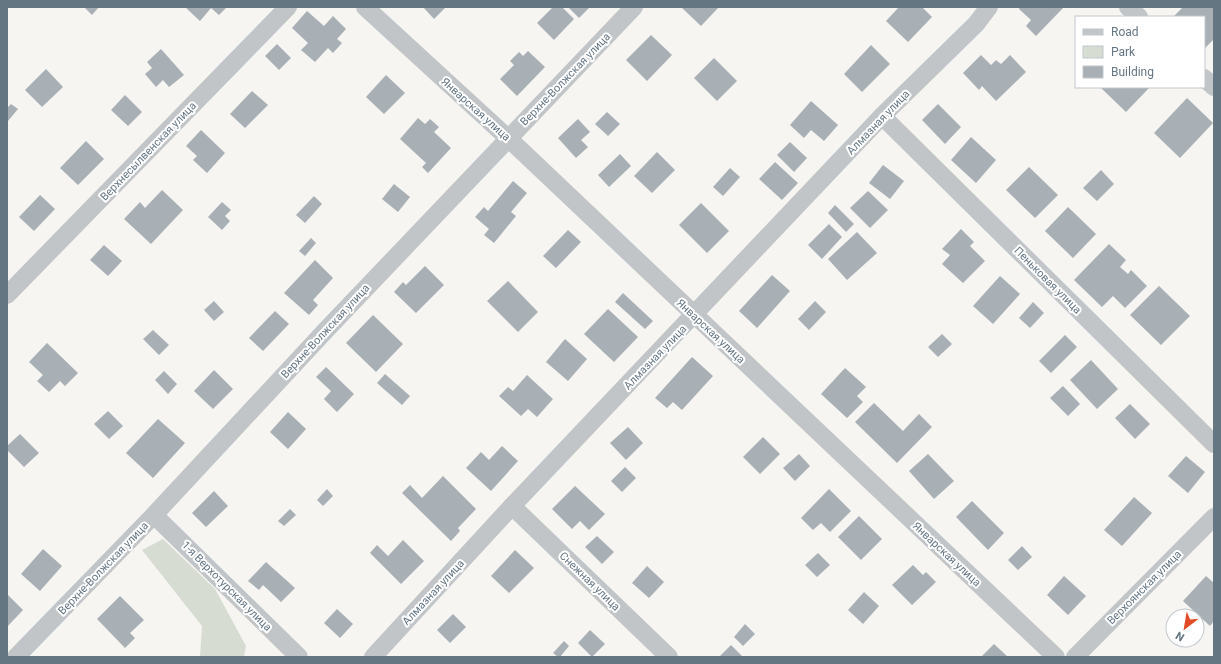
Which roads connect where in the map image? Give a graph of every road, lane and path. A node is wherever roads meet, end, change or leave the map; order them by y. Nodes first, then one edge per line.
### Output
1 (288, 7) edge
2 (365, 7) edge
3 (634, 7) edge
4 (989, 7) edge
5 (1128, 7) edge
6 (1138, 16) edge
7 (1205, 79) edge
8 (1214, 88) edge
9 (882, 116) junction
10 (508, 138) junction
11 (7, 295) edge
12 (695, 315) junction
13 (1214, 444) edge
14 (512, 506) junction
15 (154, 515) junction
16 (1214, 517) edge
17 (16, 657) edge
18 (299, 657) edge
19 (373, 657) edge
20 (669, 657) edge
21 (1056, 657) edge
22 (1075, 657) edge

1 - 11 street, Верхнесылвенская улица
2 - 10 street, Январская улица
3 - 10 street, Верхне-Волжская улица
4 - 9 street, Алмазная улица
5 - 6 street
7 - 8 street
9 - 12 street, Алмазная улица
9 - 13 street, Пеньковая улица
10 - 12 street, Январская улица
10 - 15 street, Верхне-Волжская улица
12 - 14 street, Алмазная улица
12 - 21 street, Январская улица
14 - 19 street, Алмазная улица
14 - 20 street, Снежная улица
15 - 17 street, Верхне-Волжская улица
15 - 18 street, 1-я Верхотурская улица
16 - 22 street, Верхоянская улица

